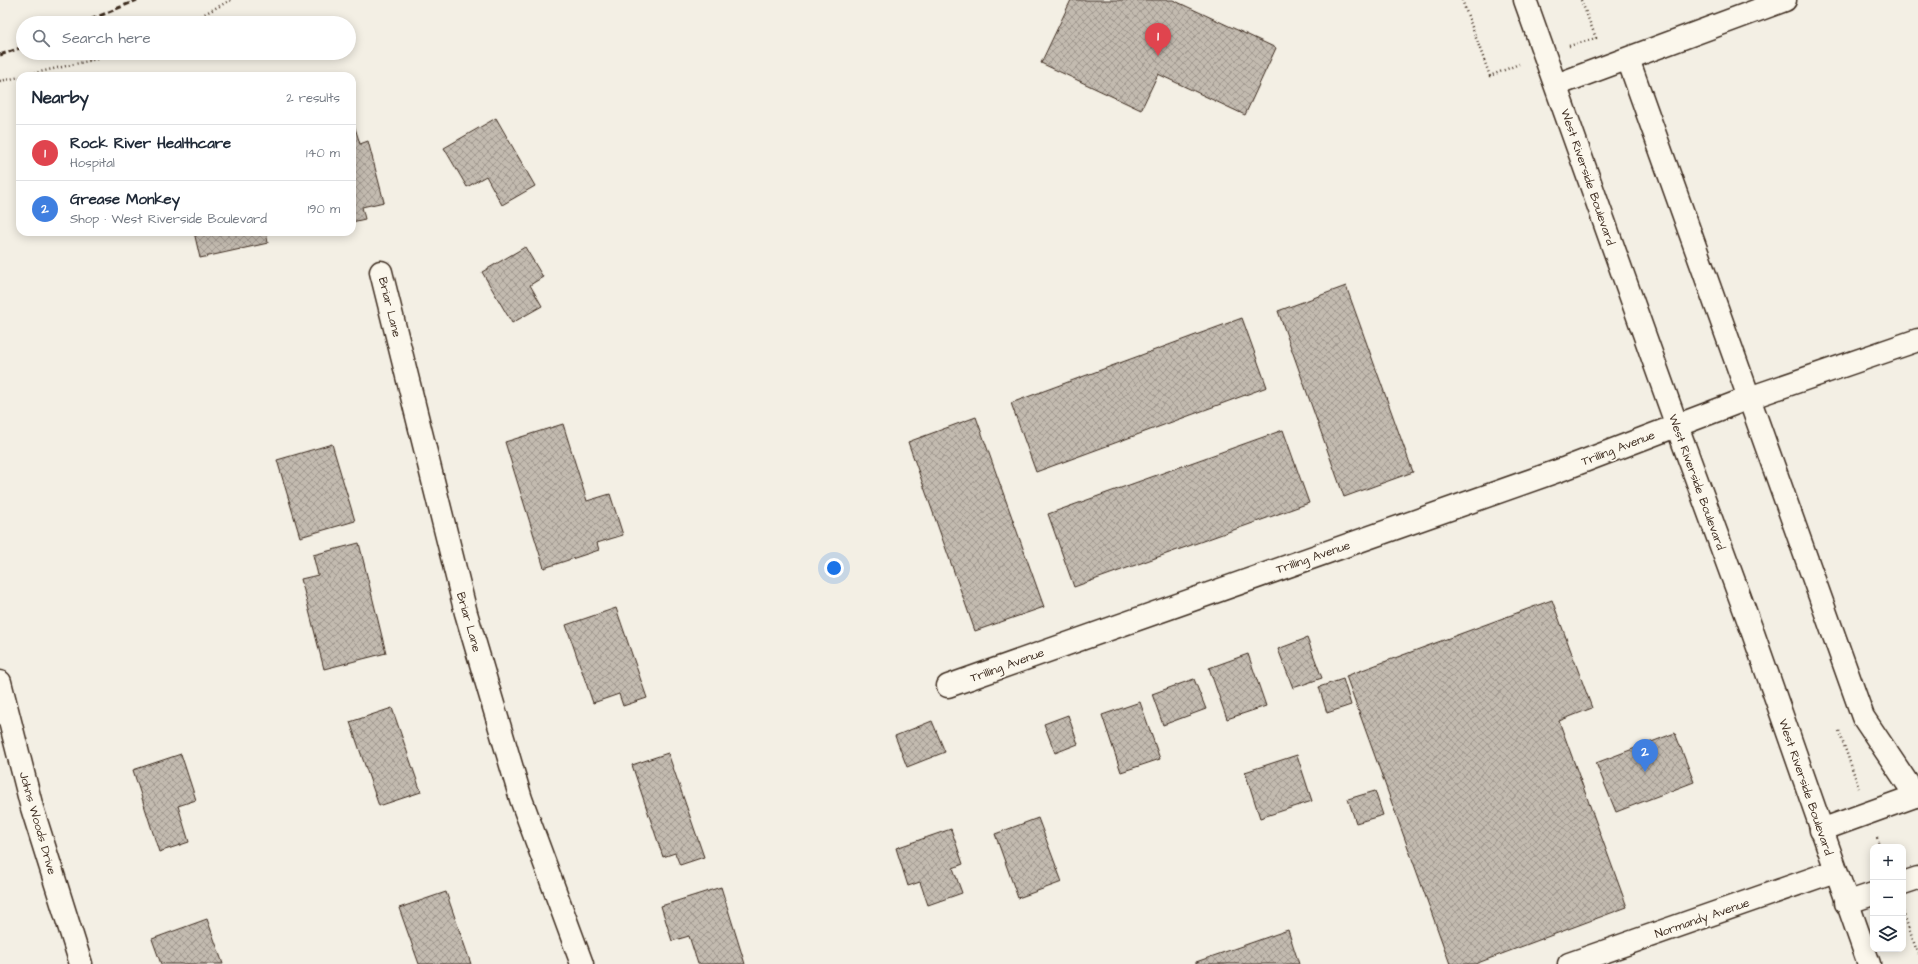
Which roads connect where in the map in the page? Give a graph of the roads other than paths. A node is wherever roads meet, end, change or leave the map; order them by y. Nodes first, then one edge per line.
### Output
1 (1525, 0) edge
2 (1785, 0) edge
3 (1628, 58) junction
4 (1556, 85) junction
5 (381, 272) dead end
6 (1918, 340) edge
7 (1749, 398) junction
8 (1676, 426) junction
9 (0, 682) edge
10 (948, 686) dead end
11 (1917, 796) edge
12 (1821, 830) junction
13 (1835, 871) junction
14 (1918, 878) edge
15 (1906, 882) edge
16 (1870, 895) edge
17 (1846, 903) junction
18 (81, 964) edge
19 (582, 964) edge
20 (1569, 964) edge
21 (1868, 964) edge

1 - 4 street, West Riverside Boulevard
2 - 3 street
3 - 4 street
3 - 7 street
4 - 8 street, West Riverside Boulevard
5 - 19 street, Briar Lane
6 - 7 street, Trilling Avenue
7 - 8 street, Trilling Avenue
7 - 11 street
8 - 10 street, Trilling Avenue
8 - 12 street, West Riverside Boulevard
9 - 18 street, Johns Woods Drive
11 - 12 street
12 - 13 street, West Riverside Boulevard
13 - 17 street, West Riverside Boulevard
13 - 20 street, Normandy Avenue
14 - 15 street
16 - 17 street
17 - 21 street, West Riverside Boulevard

